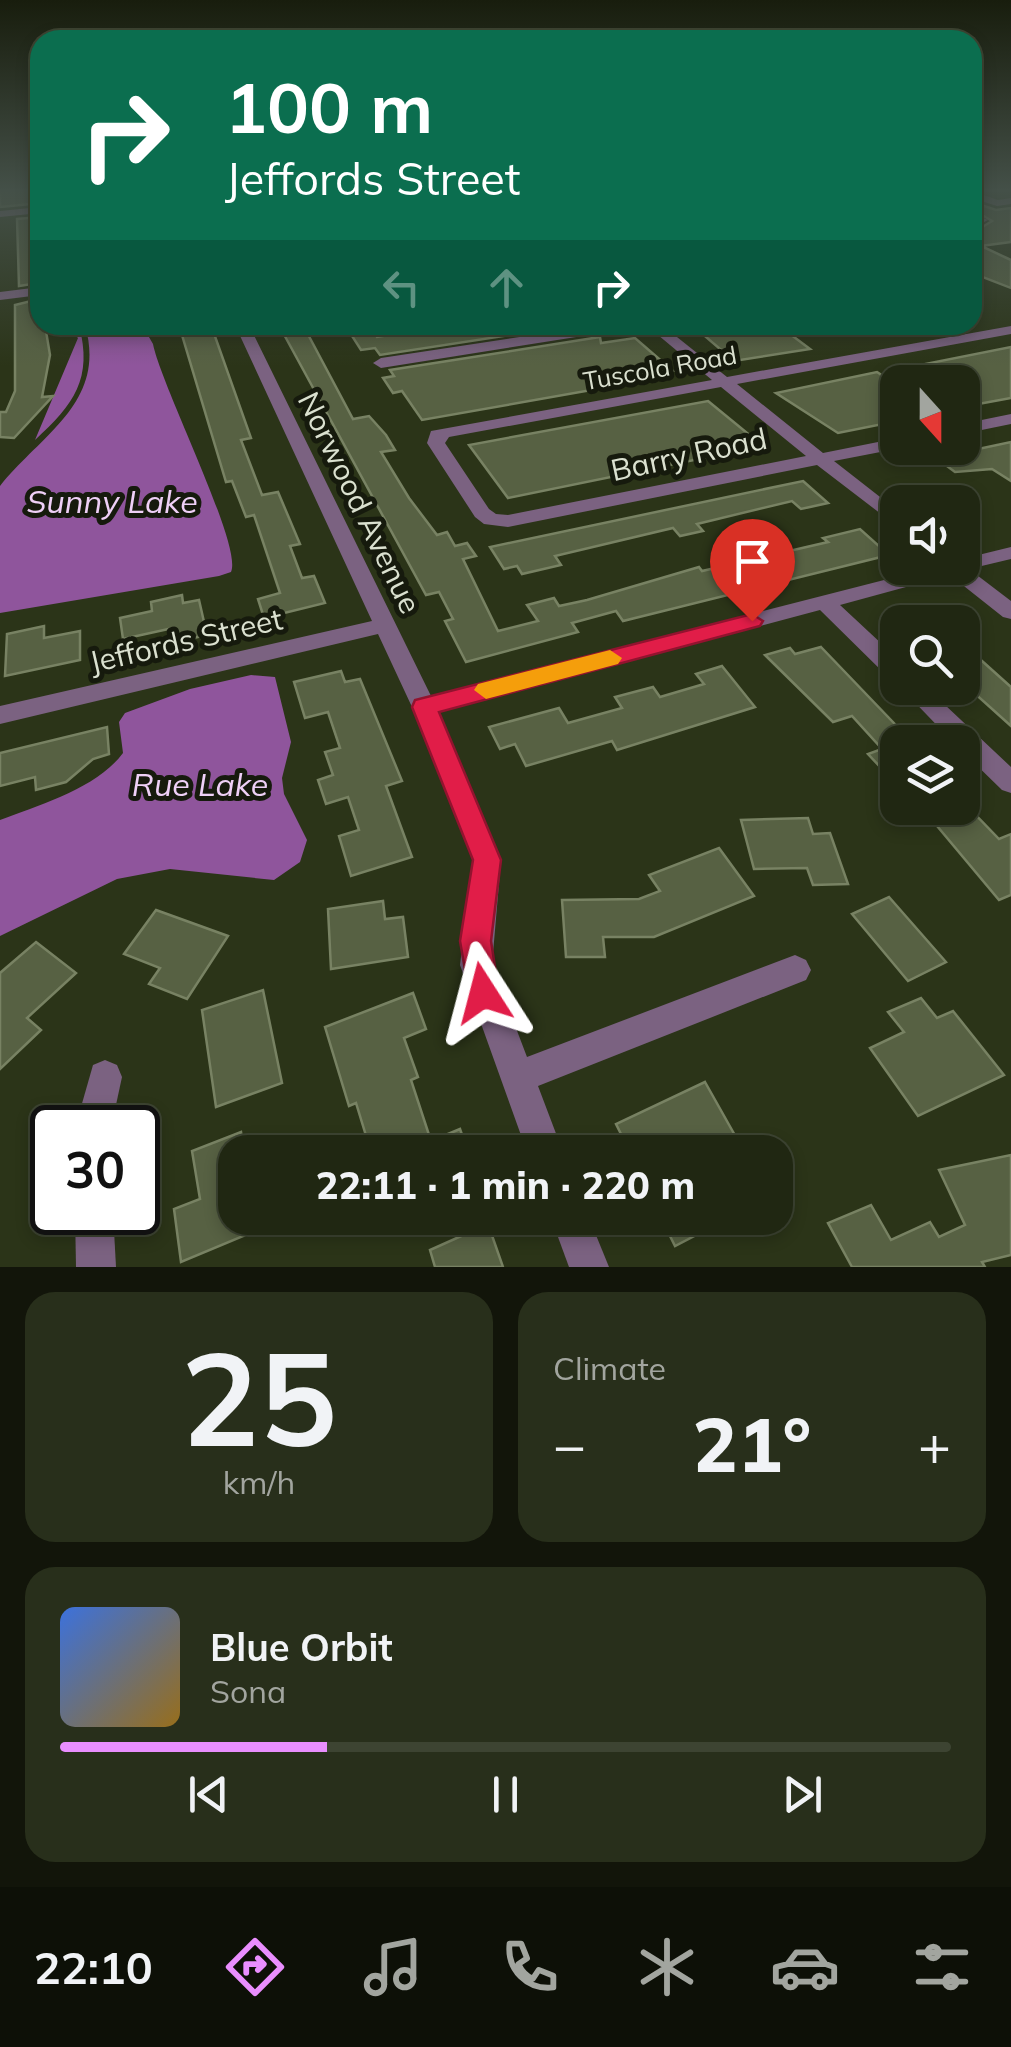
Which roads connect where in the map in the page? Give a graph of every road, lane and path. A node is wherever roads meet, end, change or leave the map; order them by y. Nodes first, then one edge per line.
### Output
1 (30, 292) edge
2 (0, 296) edge
3 (1011, 330) edge
4 (247, 335) edge
5 (563, 335) edge
6 (665, 335) edge
7 (382, 363) dead end
8 (724, 382) junction
9 (1011, 419) edge
10 (980, 426) edge
11 (880, 446) edge
12 (818, 458) junction
13 (880, 508) edge
14 (491, 520) joint
15 (1011, 553) edge
16 (980, 561) edge
17 (889, 585) edge
18 (976, 585) edge
19 (824, 602) junction
20 (1011, 612) edge
21 (386, 625) junction
22 (880, 656) edge
23 (931, 705) edge
24 (424, 707) junction
25 (0, 715) edge
26 (1011, 783) edge
27 (796, 970) dead end
28 (105, 1078) dead end
29 (516, 1078) junction
30 (99, 1105) edge
31 (538, 1135) edge
32 (95, 1235) edge
33 (577, 1235) edge
34 (96, 1267) edge
35 (590, 1267) edge

1 - 2 street
3 - 8 street, Tuscola Road
4 - 21 street, Norwood Avenue
5 - 7 street
6 - 8 street
8 - 12 street
8 - 14 street, Tuscola Road
9 - 10 street
11 - 12 street, Barry Road
12 - 13 street
12 - 14 street, Barry Road
15 - 16 street
17 - 19 street
18 - 20 street
19 - 22 street
19 - 24 street
21 - 24 street, Norwood Avenue
21 - 25 street, Jeffords Street
23 - 26 street
24 - 29 street, Norwood Avenue
27 - 29 street
28 - 30 street
29 - 31 street, Norwood Avenue
32 - 34 street
33 - 35 street

